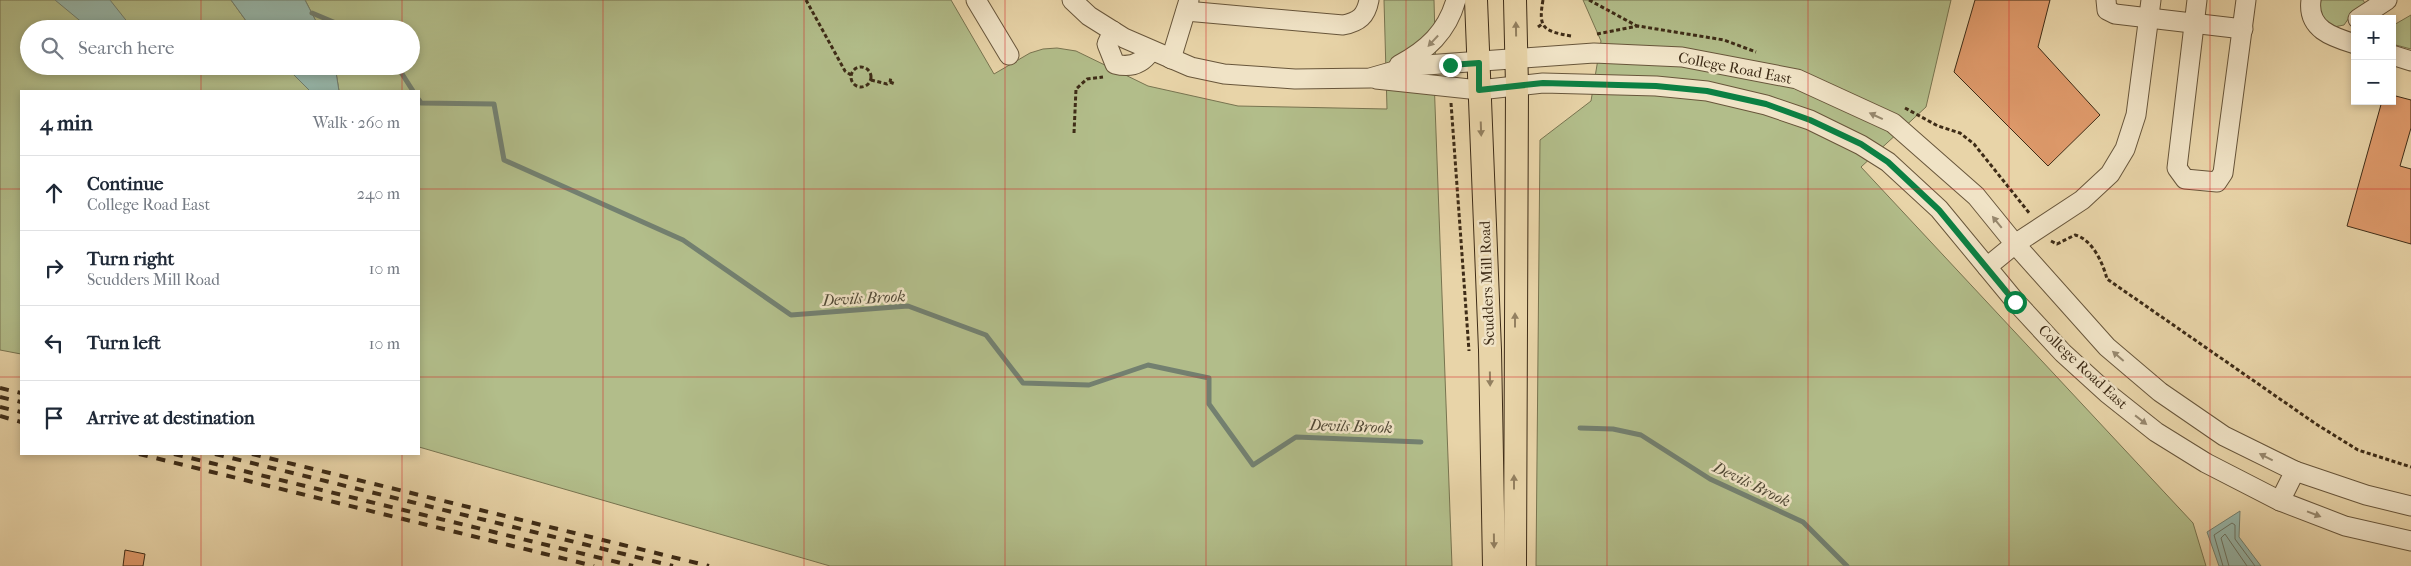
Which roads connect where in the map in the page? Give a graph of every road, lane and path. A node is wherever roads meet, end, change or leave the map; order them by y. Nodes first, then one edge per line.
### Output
1 (806, 0) edge
2 (976, 0) edge
3 (1072, 0) edge
4 (1369, 0) edge
5 (1456, 0) edge
6 (1476, 0) edge
7 (1515, 0) edge
8 (1543, 0) edge
9 (1590, 0) edge
10 (2106, 0) edge
11 (2197, 0) edge
12 (2246, 0) edge
13 (2312, 0) edge
14 (2388, 0) edge
15 (1188, 6) edge
16 (2150, 9) edge
17 (2364, 15) edge
18 (2194, 23) junction
19 (1638, 26) dead end
20 (1538, 27) dead end
21 (2242, 29) junction
22 (1113, 31) junction
23 (2350, 42) edge
24 (1151, 51) junction
25 (1009, 55) dead end
26 (2396, 56) edge
27 (1517, 58) junction
28 (1170, 59) junction
29 (2411, 61) edge
30 (1479, 63) junction
31 (1119, 65) junction
32 (851, 75) junction
33 (892, 77) dead end
34 (1370, 78) junction
35 (871, 80) junction
36 (890, 82) junction
37 (895, 84) dead end
38 (1517, 86) junction
39 (1449, 88) junction
40 (1479, 90) junction
41 (1074, 133) dead end
42 (2015, 244) junction
43 (1987, 267) junction
44 (1469, 354) dead end
45 (2295, 471) junction
46 (2280, 501) junction
47 (2411, 506) edge
48 (2411, 541) edge
49 (1494, 566) edge
50 (1515, 566) edge

1 - 32 path
2 - 25 street
3 - 22 street
4 - 15 street
5 -> 34 street
6 - 30 main road, Scudders Mill Road
27 -> 7 main road, Scudders Mill Road
8 - 20 path
9 - 19 path
10 - 16 street
11 - 18 street
12 - 21 street
13 - 23 street
14 - 17 street
15 - 28 street
16 - 18 street
16 - 42 street
18 - 21 street
18 - 21 street
22 - 24 street
22 - 31 street
24 - 28 street
24 - 31 street
26 - 29 street
27 - 30 street, College Road East
27 - 38 main road, Scudders Mill Road
42 -> 27 street, College Road East
28 - 34 street
30 - 34 street, College Road East
30 - 40 main road, Scudders Mill Road
31 - 41 path
32 - 35 path
32 - 35 path
33 - 36 path
34 - 39 street, College Road East
35 - 36 path
36 - 37 path
38 - 40 street, College Road East
38 - 43 street, College Road East
50 -> 38 main road, Scudders Mill Road
39 - 40 street, College Road East
39 - 44 path
40 -> 49 main road, Scudders Mill Road
42 - 43 street
45 -> 42 street, College Road East
43 -> 46 street, College Road East
45 - 46 street
45 - 47 street, College Road East
46 -> 48 street, College Road East

